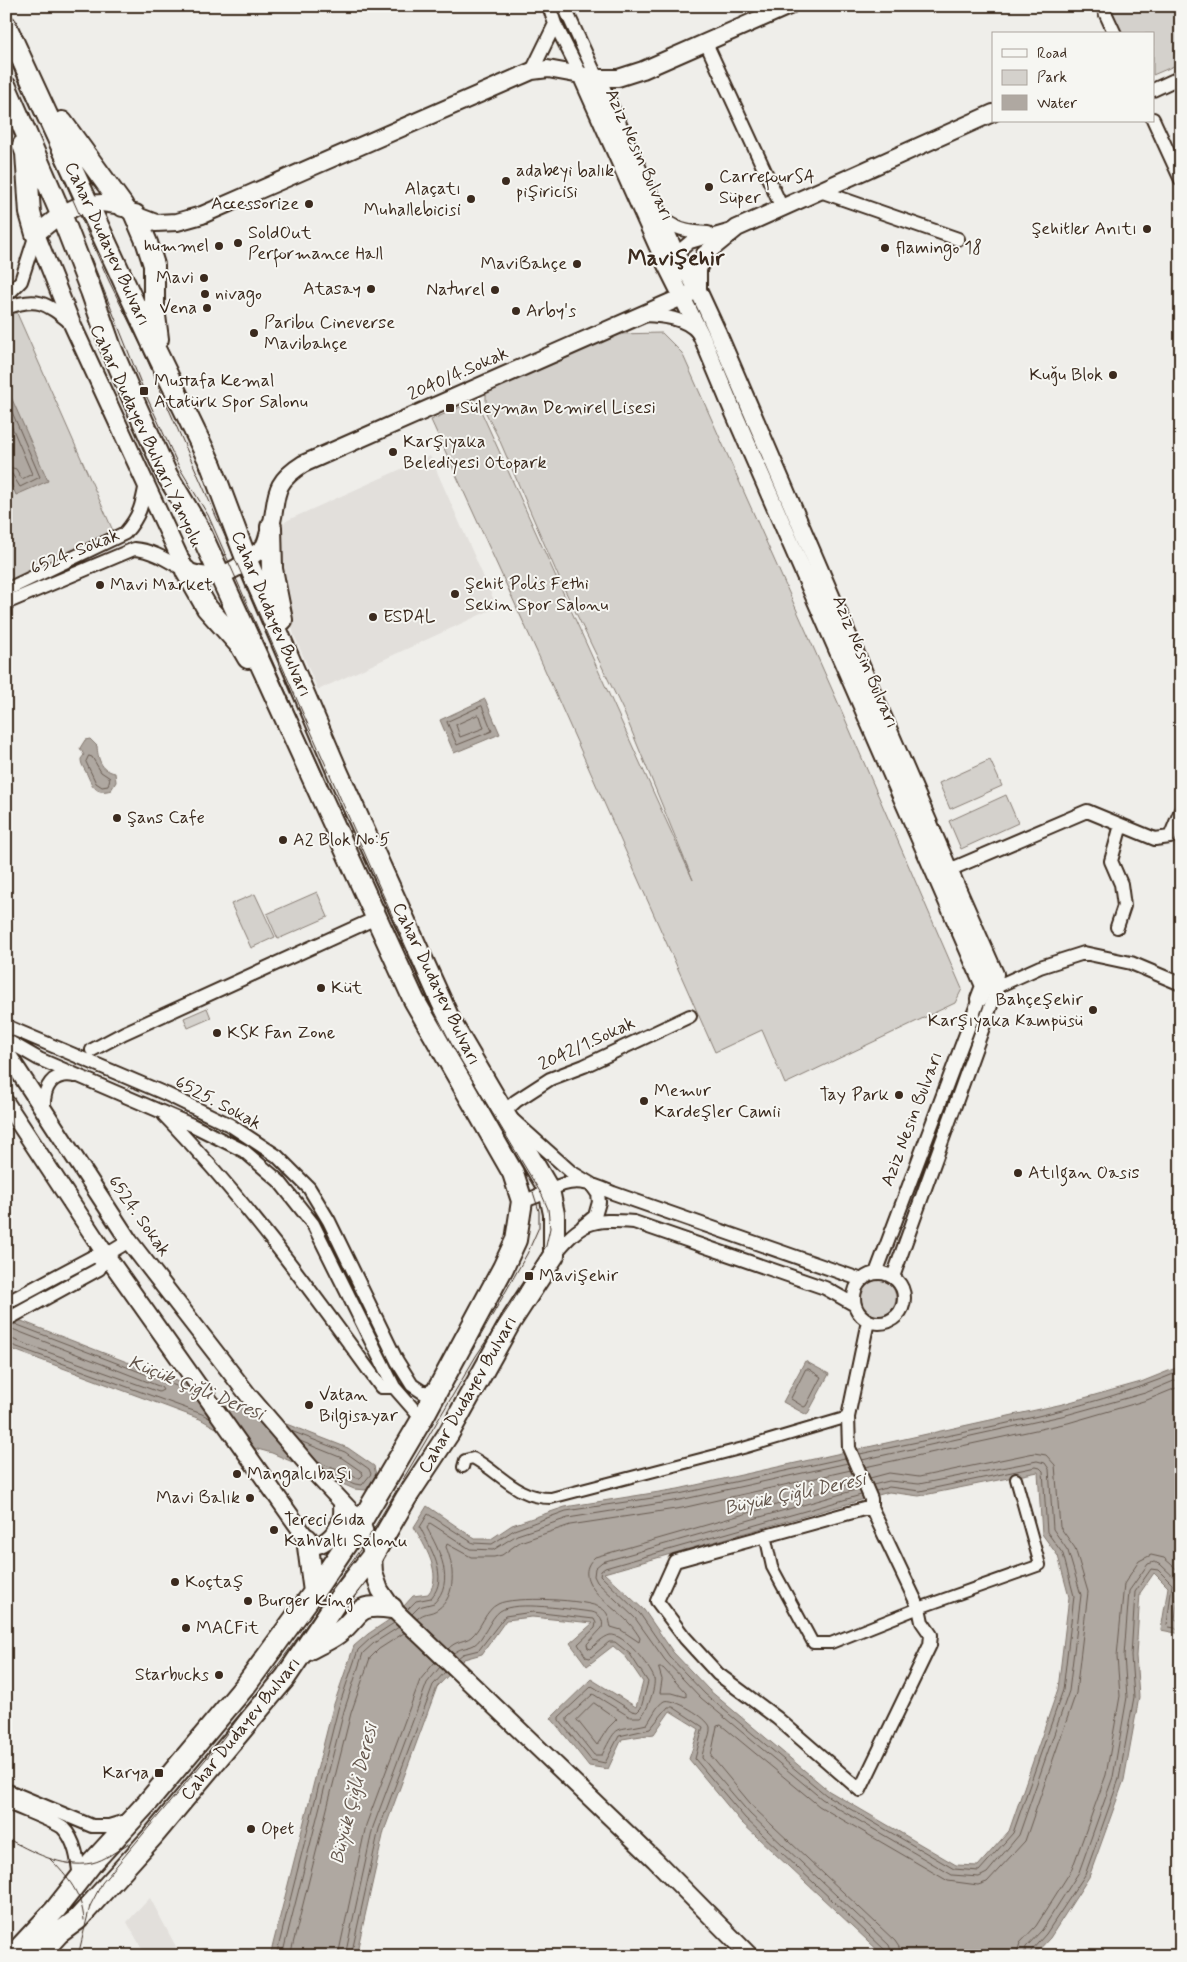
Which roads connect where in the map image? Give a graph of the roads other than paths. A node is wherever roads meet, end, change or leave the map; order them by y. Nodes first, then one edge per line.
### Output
1 (549, 6) edge
2 (564, 6) edge
3 (789, 6) edge
4 (1102, 6) edge
5 (555, 24) junction
6 (1114, 32) edge
7 (10, 35) edge
8 (706, 43) junction
9 (532, 71) junction
10 (581, 75) junction
11 (1181, 77) edge
12 (597, 78) junction
13 (6, 87) edge
14 (1154, 90) edge
15 (6, 96) edge
16 (992, 113) edge
17 (1154, 121) edge
18 (1181, 180) edge
19 (820, 191) junction
20 (89, 204) junction
21 (782, 208) junction
22 (129, 211) junction
23 (61, 214) junction
24 (659, 215) junction
25 (737, 228) junction
26 (716, 233) junction
27 (36, 234) junction
28 (958, 239) dead end
29 (671, 258) junction
30 (698, 290) junction
31 (6, 296) edge
32 (682, 297) junction
33 (6, 308) edge
34 (643, 315) junction
35 (72, 324) junction
36 (702, 337) junction
37 (155, 349) junction
38 (146, 483) junction
39 (271, 527) junction
40 (247, 561) junction
41 (186, 571) junction
42 (220, 575) junction
43 (6, 590) edge
44 (6, 603) edge
45 (298, 680) junction
46 (287, 724) junction
47 (1181, 810) edge
48 (1121, 825) junction
49 (949, 870) junction
50 (376, 918) junction
51 (1117, 927) dead end
52 (1181, 984) edge
53 (989, 986) junction
54 (690, 1016) dead end
55 (6, 1026) edge
56 (6, 1040) edge
57 (92, 1050) dead end
58 (6, 1052) edge
59 (86, 1079) junction
60 (6, 1103) edge
61 (44, 1109) junction
62 (161, 1112) junction
63 (504, 1112) junction
64 (591, 1184) junction
65 (549, 1190) junction
66 (522, 1201) junction
67 (583, 1226) junction
68 (128, 1241) junction
69 (106, 1254) junction
70 (554, 1255) junction
71 (876, 1273) junction
72 (893, 1278) junction
73 (862, 1280) junction
74 (6, 1303) edge
75 (854, 1305) junction
76 (6, 1320) edge
77 (868, 1321) junction
78 (394, 1387) junction
79 (438, 1389) junction
80 (848, 1417) junction
81 (422, 1420) junction
82 (464, 1467) dead end
83 (1016, 1479) dead end
84 (342, 1503) junction
85 (871, 1503) junction
86 (361, 1522) junction
87 (765, 1535) junction
88 (307, 1539) junction
89 (373, 1556) junction
90 (314, 1592) junction
91 (391, 1607) junction
92 (919, 1608) junction
93 (302, 1653) junction
94 (6, 1790) edge
95 (6, 1802) edge
96 (131, 1820) junction
97 (80, 1879) junction
98 (55, 1910) junction
99 (59, 1933) junction
100 (6, 1946) edge
101 (12, 1956) edge
102 (38, 1956) edge
103 (45, 1956) edge
104 (750, 1956) edge

1 - 5 street
2 - 12 street, Aziz Nesin Bulvarı
3 - 8 street
4 - 6 street
5 - 9 street
5 - 10 street
7 - 20 main road, Cahar Dudayev Bulvarı
7 - 22 main road
8 - 12 street
8 - 21 street
9 - 10 street
9 - 22 street
10 - 12 street
10 - 29 street, Aziz Nesin Bulvarı
11 - 14 street
12 - 24 street, Aziz Nesin Bulvarı
13 - 23 main road, Cahar Dudayev Bulvarı
15 - 27 main road
16 - 19 street
17 - 18 street
19 - 21 street
19 - 28 street
20 - 22 street
20 - 23 street
20 - 37 main road, Cahar Dudayev Bulvarı
21 - 25 street
22 - 37 main road
23 - 27 street
23 - 42 main road, Cahar Dudayev Bulvarı
24 - 26 street
24 - 29 street, Aziz Nesin Bulvarı
25 - 26 street
25 - 30 street
26 - 29 street
27 - 31 street
27 - 35 street, Cahar Dudayev Bulvarı Yanyolu
29 - 30 street, Aziz Nesin Bulvarı
29 - 32 street, Aziz Nesin Bulvarı
30 - 32 street, 2040/4.Sokak
30 - 49 street, Aziz Nesin Bulvarı
32 - 34 street, 2040/4.Sokak
32 - 36 street, Aziz Nesin Bulvarı
33 - 35 street
34 - 36 street
34 - 39 street, 2040/4.Sokak
35 - 38 street, Cahar Dudayev Bulvarı Yanyolu
36 - 53 street, Aziz Nesin Bulvarı
37 - 40 main road, Cahar Dudayev Bulvarı
38 - 41 street, Cahar Dudayev Bulvarı Yanyolu
38 - 43 street, 6524. Sokak
39 - 40 street, 2040/4.Sokak
39 - 45 main road
40 - 42 street, 2040/4.Sokak
40 - 45 main road, Cahar Dudayev Bulvarı
41 - 42 street
41 - 44 street, 6524. Sokak
41 - 46 main road
42 - 46 main road, Cahar Dudayev Bulvarı
45 - 63 main road, Cahar Dudayev Bulvarı
46 - 50 main road, Cahar Dudayev Bulvarı
47 - 48 street
48 - 49 street
48 - 51 street
49 - 53 street, Aziz Nesin Bulvarı
50 - 57 street
50 - 66 main road, Cahar Dudayev Bulvarı
52 - 53 street
53 - 71 street, Aziz Nesin Bulvarı
53 - 72 street, Aziz Nesin Bulvarı
54 - 63 street, 2042/1.Sokak
55 - 79 street, 6525. Sokak
56 - 59 street, 6525. Sokak
58 - 61 street, 6524. Sokak
59 - 61 street
59 - 62 street, 6525. Sokak
60 - 69 street
61 - 68 street, 6524. Sokak
62 - 78 street
62 - 78 street, 6525. Sokak
63 - 64 street
63 - 65 main road, Cahar Dudayev Bulvarı
64 - 65 street
64 - 67 street
64 - 73 street
65 - 66 street
65 - 70 main road, Cahar Dudayev Bulvarı
66 - 79 main road, Cahar Dudayev Bulvarı
67 - 70 street
67 - 75 street
68 - 69 street
68 - 84 street, 6524. Sokak
69 - 74 street
69 - 76 street
69 - 88 street
70 - 89 main road, Cahar Dudayev Bulvarı
71 - 72 street
71 - 73 street
72 - 77 street
73 - 75 street
75 - 77 street
77 - 80 street
78 - 81 street, 6525. Sokak
79 - 81 main road, Cahar Dudayev Bulvarı
80 - 82 street
80 - 85 street
81 - 86 main road, Cahar Dudayev Bulvarı
83 - 92 street
84 - 86 street, 6524. Sokak
84 - 88 street
85 - 87 street
85 - 92 street
86 - 89 street
86 - 90 main road, Cahar Dudayev Bulvarı
87 - 92 street
87 - 92 street
88 - 90 main road
89 - 91 street
89 - 93 main road, Cahar Dudayev Bulvarı
90 - 96 main road, Cahar Dudayev Bulvarı
91 - 93 main road
91 - 104 street
93 - 99 main road, Cahar Dudayev Bulvarı
94 - 96 street
95 - 97 street
96 - 97 main road, Cahar Dudayev Bulvarı
97 - 98 main road, Cahar Dudayev Bulvarı
98 - 100 main road
98 - 101 main road
99 - 102 main road
99 - 103 main road

